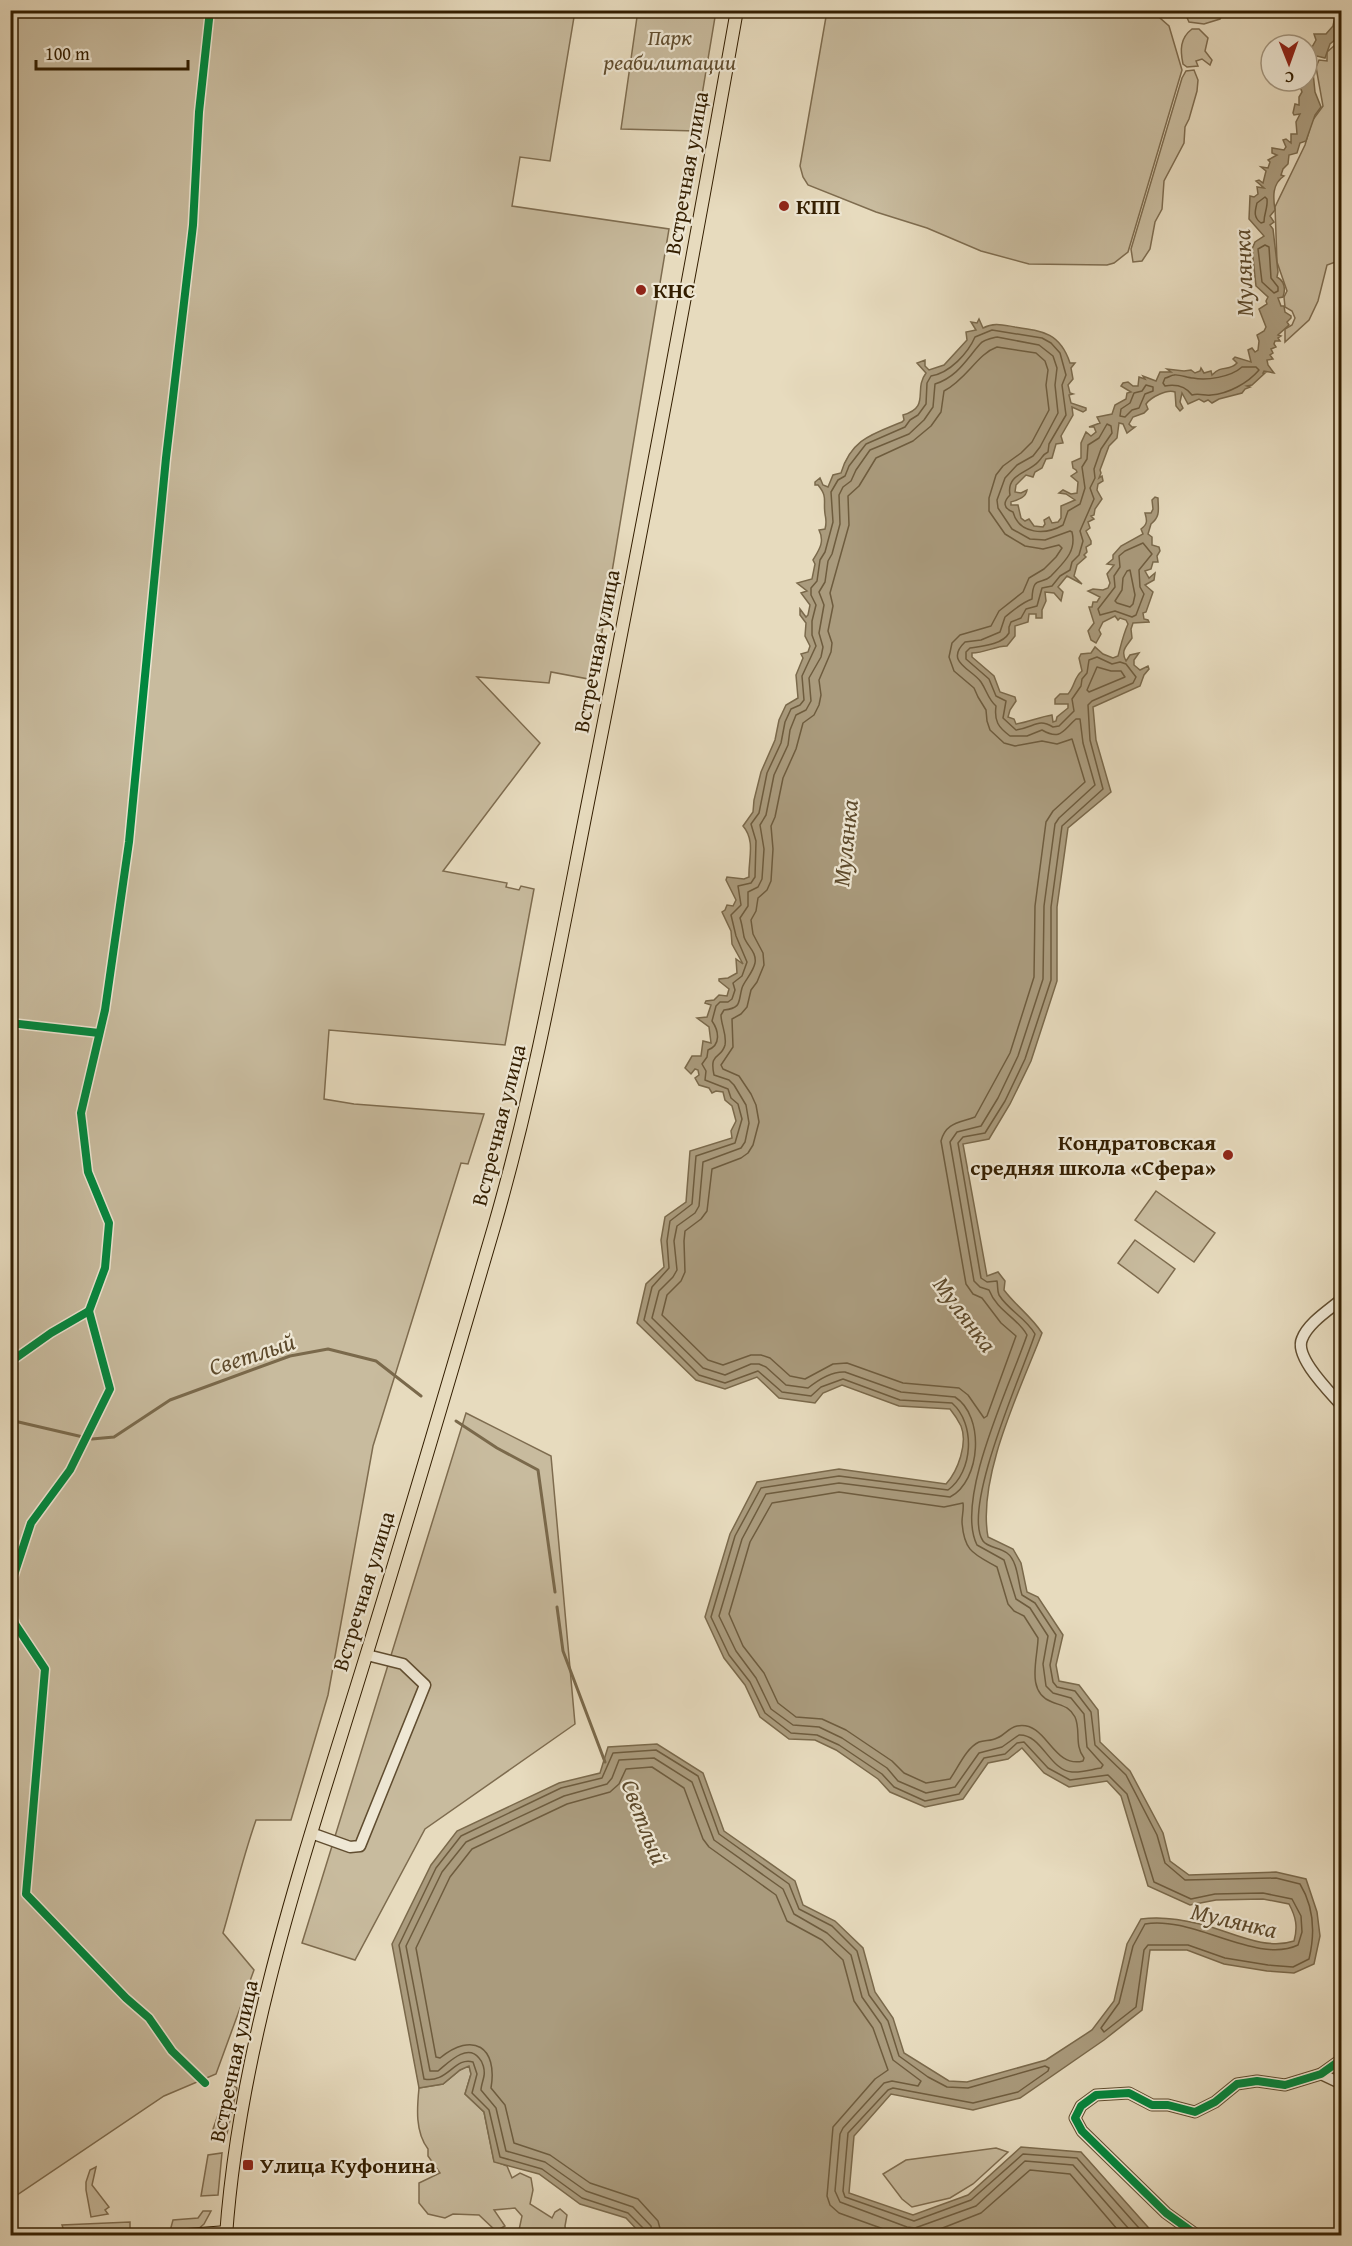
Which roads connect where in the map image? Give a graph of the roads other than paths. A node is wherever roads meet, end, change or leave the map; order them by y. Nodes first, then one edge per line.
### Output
1 (737, 10) edge
2 (1341, 1299) edge
3 (1341, 1406) edge
4 (367, 1655) junction
5 (311, 1833) junction
6 (1341, 2059) edge
7 (1321, 2074) junction
8 (1341, 2084) edge
9 (227, 2234) edge
10 (174, 2235) edge
11 (1198, 2235) edge

1 - 4 main road, Встречная улица
2 - 3 street
4 - 5 main road, Встречная улица
4 - 5 street
5 - 9 main road, Встречная улица
6 - 7 street
7 - 8 street
7 - 11 street
9 - 10 main road

